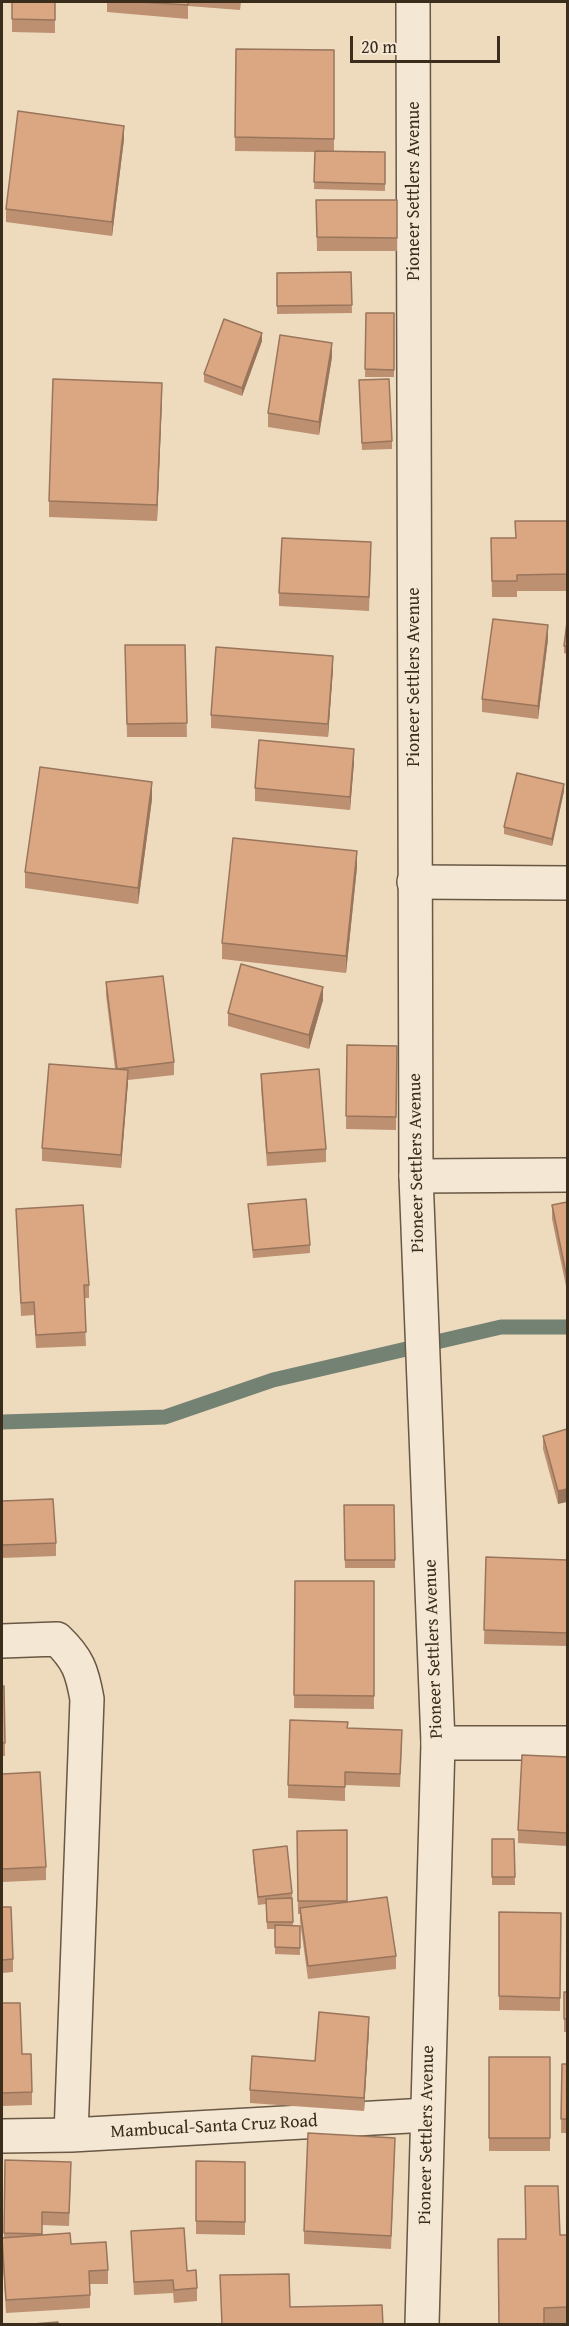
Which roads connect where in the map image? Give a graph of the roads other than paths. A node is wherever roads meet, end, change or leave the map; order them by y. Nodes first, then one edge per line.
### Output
1 (413, 2) edge
2 (414, 882) junction
3 (567, 883) edge
4 (567, 1175) edge
5 (416, 1176) junction
6 (2, 1641) edge
7 (438, 1743) junction
8 (567, 1743) edge
9 (427, 2115) junction
10 (71, 2135) junction
11 (2, 2136) edge
12 (422, 2325) edge

1 - 2 street, Pioneer Settlers Avenue
2 - 3 street
2 - 5 street, Pioneer Settlers Avenue
4 - 5 street
5 - 7 street, Pioneer Settlers Avenue
6 - 10 street
7 - 8 street
7 - 9 street, Pioneer Settlers Avenue
9 - 10 street, Mambucal-Santa Cruz Road
9 - 12 street, Pioneer Settlers Avenue
10 - 11 street, Mambucal-Santa Cruz Road

